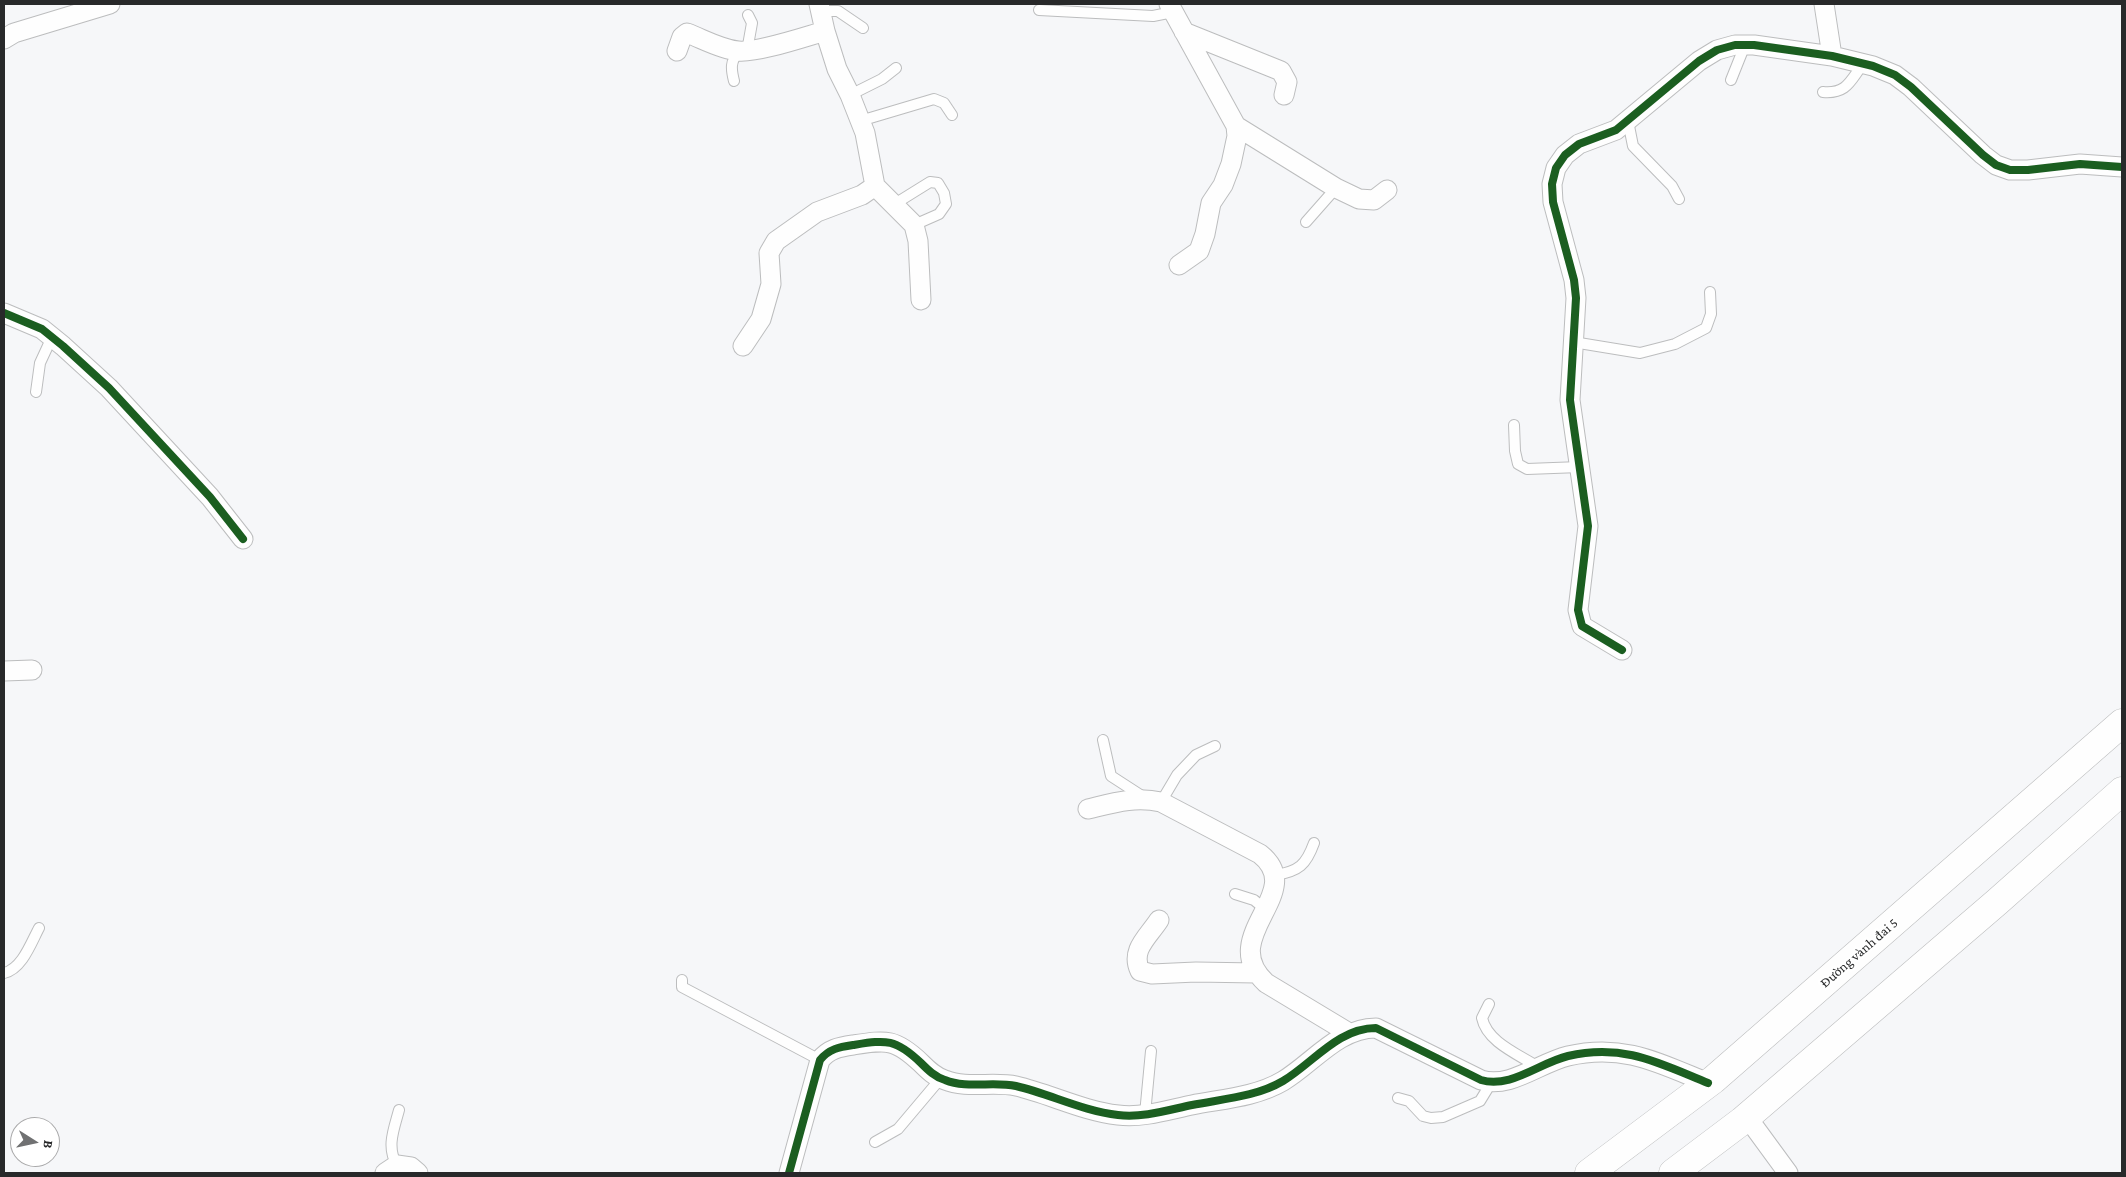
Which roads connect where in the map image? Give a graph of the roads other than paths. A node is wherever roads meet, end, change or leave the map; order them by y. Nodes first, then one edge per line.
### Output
1 (110, 4) edge
2 (1824, 4) edge
3 (820, 8) edge
4 (1171, 8) edge
5 (1039, 10) dead end
6 (748, 15) dead end
7 (863, 28) dead end
8 (825, 31) junction
9 (1184, 32) junction
10 (4, 39) edge
11 (1745, 45) junction
12 (677, 51) dead end
13 (743, 51) junction
14 (1832, 56) junction
15 (1863, 64) junction
16 (896, 68) dead end
17 (1731, 80) dead end
18 (734, 81) dead end
19 (1823, 92) dead end
20 (850, 95) junction
21 (1284, 95) dead end
22 (952, 115) dead end
23 (860, 121) junction
24 (1628, 121) junction
25 (1236, 126) junction
26 (2122, 167) edge
27 (875, 186) junction
28 (1336, 188) junction
29 (1387, 190) dead end
30 (1678, 199) dead end
31 (893, 206) junction
32 (1306, 222) dead end
33 (914, 225) junction
34 (1180, 265) dead end
35 (1710, 292) dead end
36 (921, 300) dead end
37 (4, 312) edge
38 (52, 337) junction
39 (1573, 342) junction
40 (743, 346) dead end
41 (36, 392) dead end
42 (1514, 425) dead end
43 (1580, 467) junction
44 (243, 539) dead end
45 (1622, 650) dead end
46 (32, 670) dead end
47 (4, 671) edge
48 (2122, 723) edge
49 (1103, 740) dead end
50 (1215, 746) dead end
51 (2122, 791) edge
52 (1153, 800) junction
53 (1088, 809) dead end
54 (1314, 844) dead end
55 (1276, 875) junction
56 (1235, 894) dead end
57 (1265, 909) junction
58 (1159, 920) dead end
59 (39, 928) dead end
60 (4, 973) edge
61 (1256, 973) junction
62 (682, 980) dead end
63 (1488, 1004) dead end
64 (1349, 1032) junction
65 (1151, 1052) dead end
66 (820, 1060) junction
67 (1538, 1067) junction
68 (941, 1078) junction
69 (1491, 1083) junction
70 (1708, 1083) junction
71 (1398, 1098) dead end
72 (399, 1110) dead end
73 (1146, 1114) junction
74 (1747, 1117) junction
75 (875, 1142) dead end
76 (391, 1169) edge
77 (418, 1173) edge
78 (789, 1173) edge
79 (1589, 1173) edge
80 (1673, 1173) edge
81 (1788, 1173) edge

1 - 10 street
2 - 14 street
3 - 7 lane
3 - 8 street
4 - 5 lane
4 - 9 street
6 - 13 lane
8 - 13 street
8 - 20 street
9 - 21 street
9 - 25 street
11 - 14 street
11 - 17 lane
11 - 24 street
12 - 13 street
13 - 18 lane
14 - 15 street
15 - 19 lane
15 - 26 street
16 - 20 lane
20 - 23 street
22 - 23 lane
23 - 27 street
24 - 30 lane
24 - 39 street
25 - 28 street
25 - 34 street
27 - 31 street
27 - 40 street
28 - 29 street
28 - 32 lane
31 - 33 street
31 - 33 lane
33 - 36 street
35 - 39 lane
37 - 38 street
38 - 41 lane
38 - 44 street
39 - 43 street
42 - 43 lane
43 - 45 street
46 - 47 street
48 - 70 main road, Đường vành đai 5
49 - 52 lane
50 - 52 lane
51 - 74 main road
52 - 53 street
52 - 55 street
54 - 55 lane
55 - 57 street
56 - 57 lane
57 - 61 street
58 - 61 street
59 - 60 lane
61 - 64 street
62 - 66 lane
63 - 67 lane
64 - 69 street
64 - 73 street
65 - 73 lane
66 - 68 street
66 - 78 street
67 - 69 street
67 - 70 street
68 - 73 street
68 - 75 lane
69 - 71 lane
70 - 79 main road, Đường vành đai 5
72 - 76 lane
74 - 80 main road
74 - 81 street
76 - 77 street

